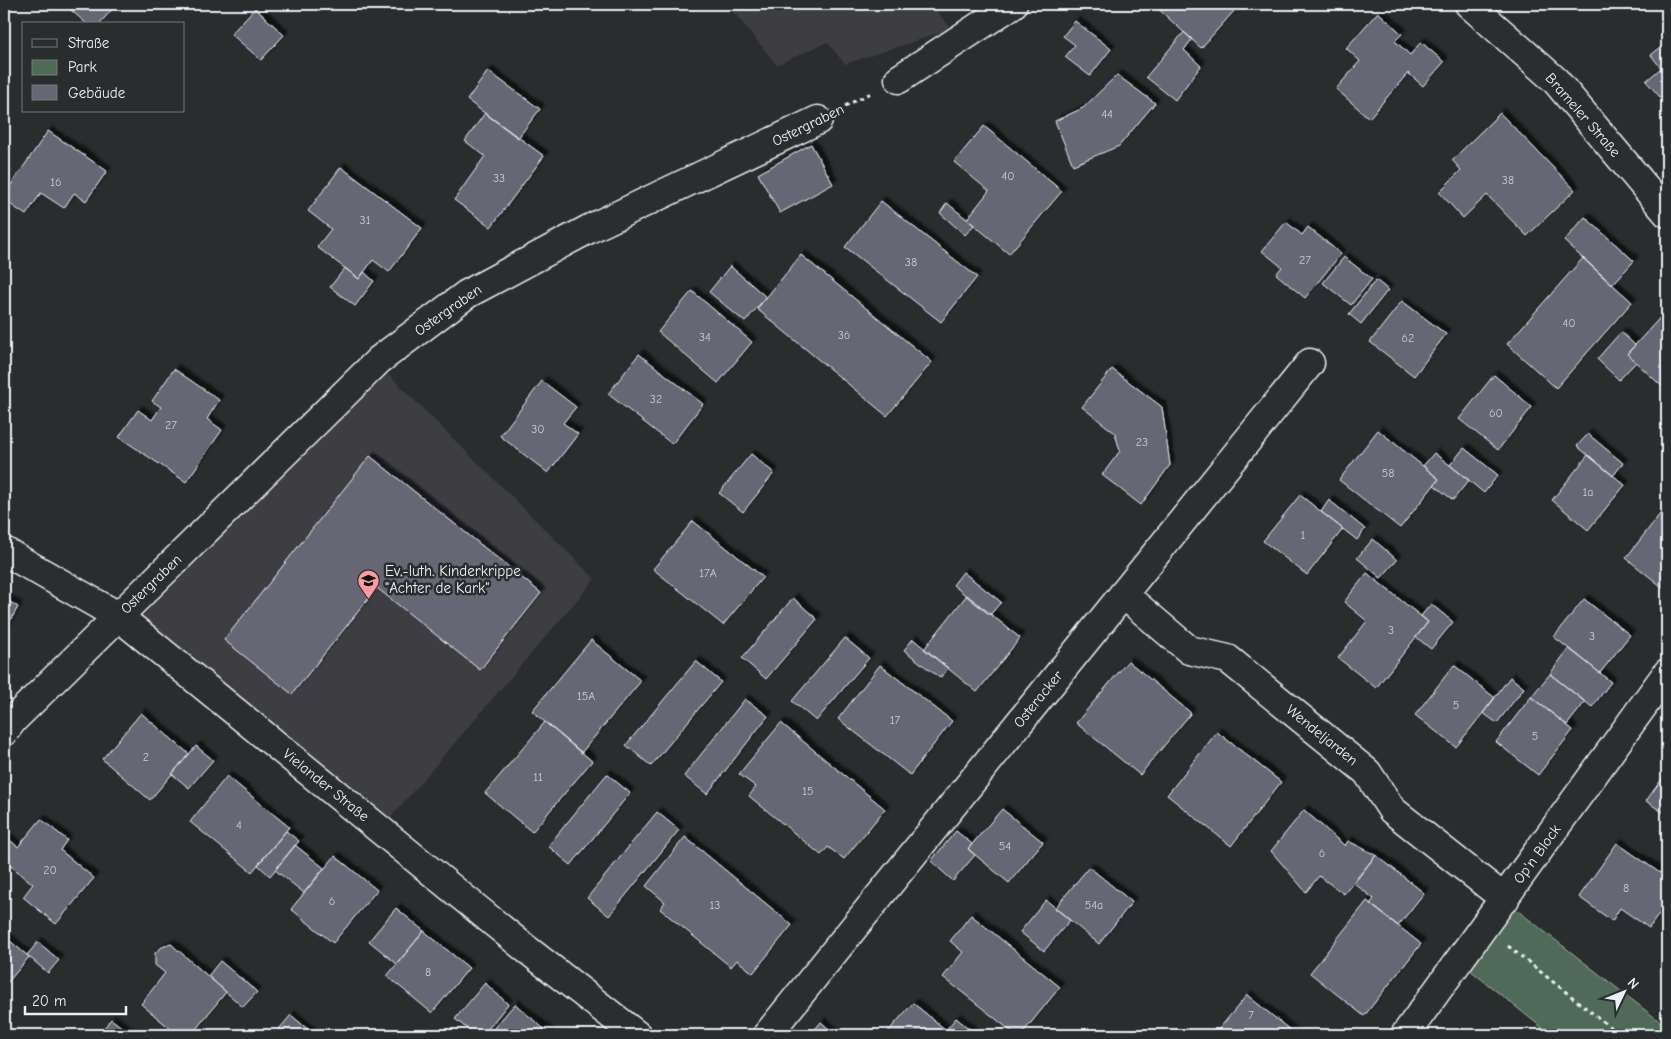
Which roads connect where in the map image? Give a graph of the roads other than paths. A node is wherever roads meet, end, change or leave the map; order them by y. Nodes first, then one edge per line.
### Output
1 (1013, 4) edge
2 (1469, 4) edge
3 (899, 79) road end
4 (818, 120) road end
5 (1667, 213) edge
6 (1310, 363) dead end
7 (4, 551) edge
8 (1122, 594) junction
9 (118, 616) junction
10 (1667, 673) edge
11 (4, 732) edge
12 (1505, 898) junction
13 (637, 1035) edge
14 (767, 1035) edge
15 (1405, 1035) edge

1 - 3 street
2 - 5 street, Brameler Straße
4 - 9 street, Ostergraben
6 - 8 street, Osteracker
7 - 9 street, Vielander Straße
8 - 12 street, Wendeljarden
8 - 14 street, Osteracker
9 - 11 street, Ostergraben
9 - 13 street, Vielander Straße
10 - 12 street, Op'n Block
12 - 15 street, Op'n Block

